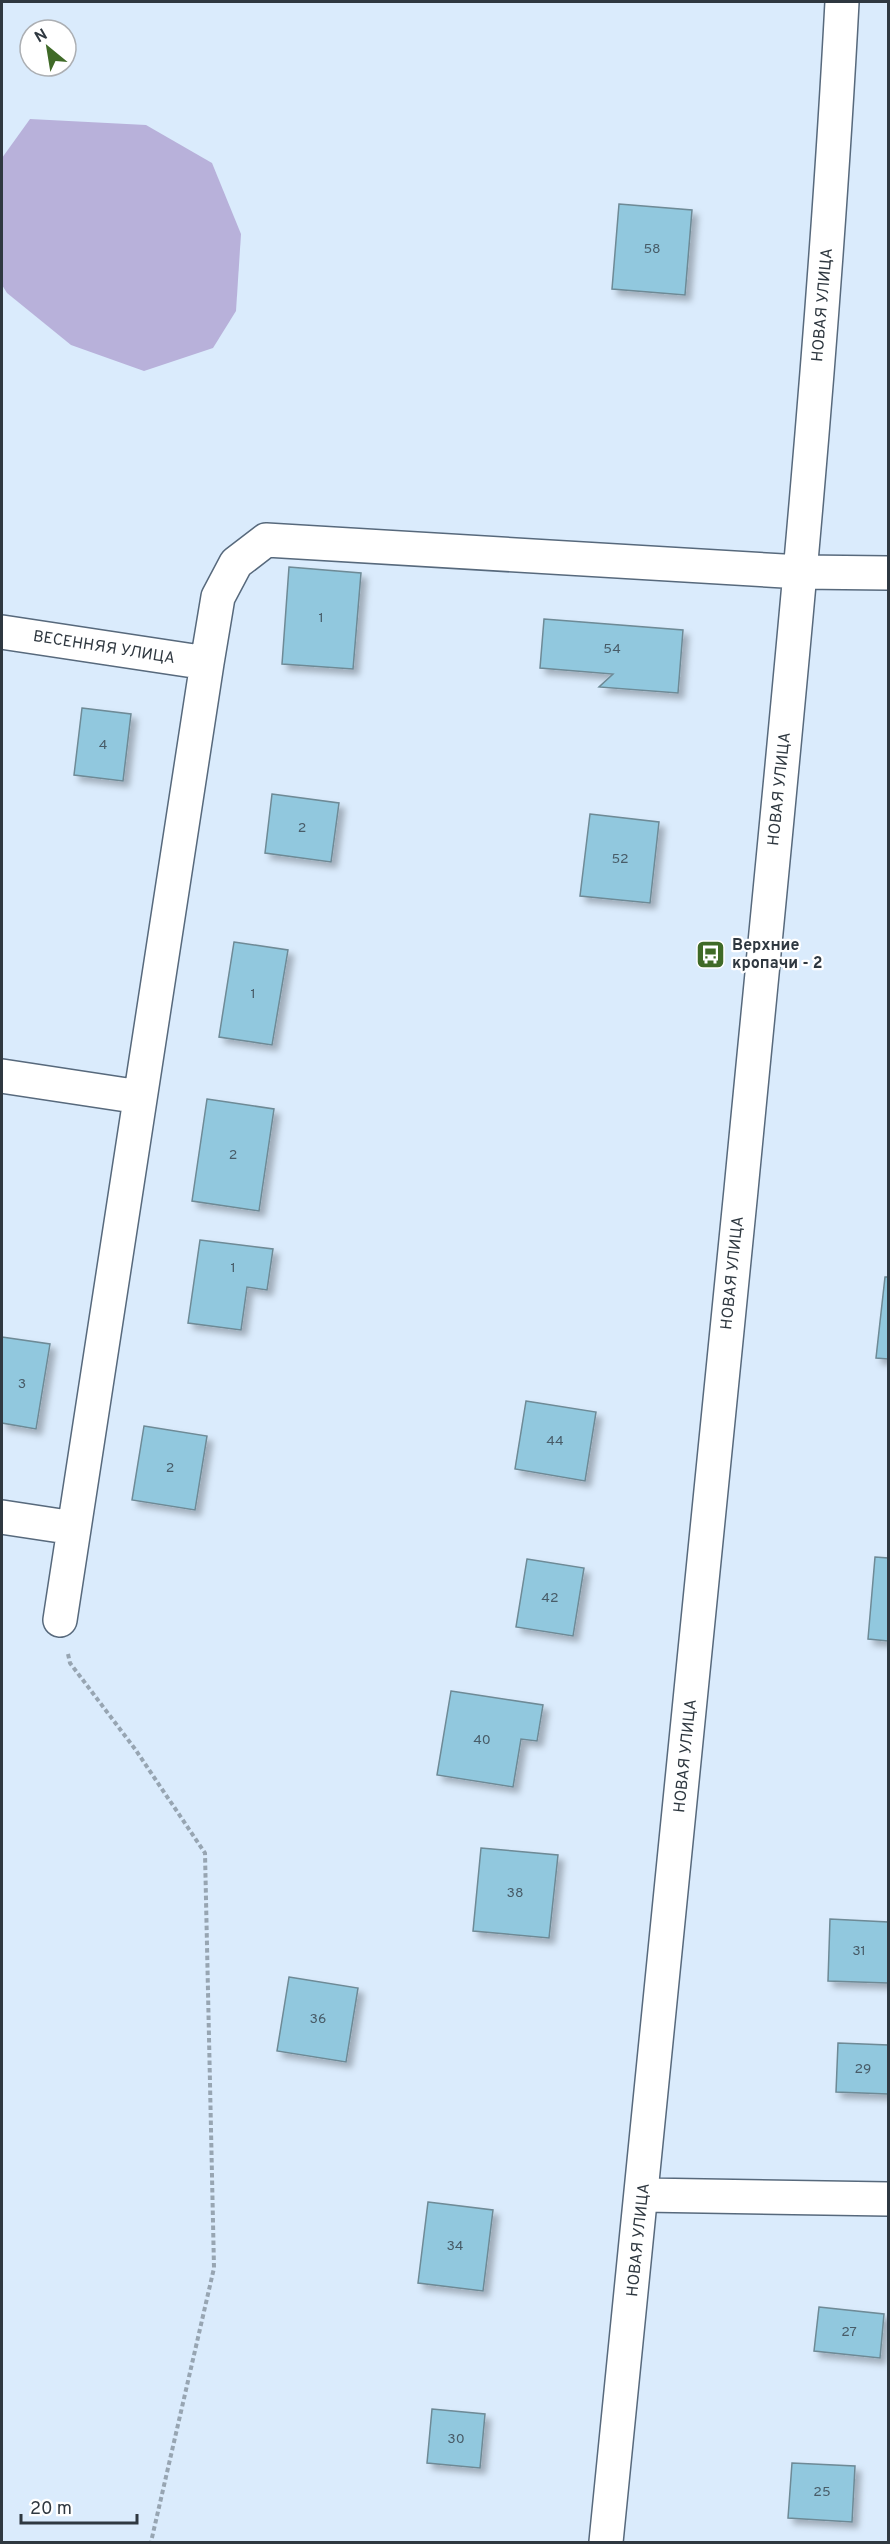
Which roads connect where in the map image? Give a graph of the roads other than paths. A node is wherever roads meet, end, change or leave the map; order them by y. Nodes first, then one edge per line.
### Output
1 (842, 2) edge
2 (801, 572) junction
3 (888, 573) edge
4 (2, 632) edge
5 (207, 663) junction
6 (2, 1076) edge
7 (140, 1096) junction
8 (2, 1517) edge
9 (74, 1528) junction
10 (60, 1620) road end
11 (644, 2195) junction
12 (888, 2199) edge
13 (606, 2542) edge

1 - 2 street, НОВАЯ УЛИЦА
2 - 3 street
2 - 5 street
2 - 11 street, НОВАЯ УЛИЦА
4 - 5 street, ВЕСЕННЯЯ УЛИЦА
5 - 7 street
6 - 7 street
7 - 9 street
8 - 9 street
9 - 10 street
11 - 12 street
11 - 13 street, НОВАЯ УЛИЦА

